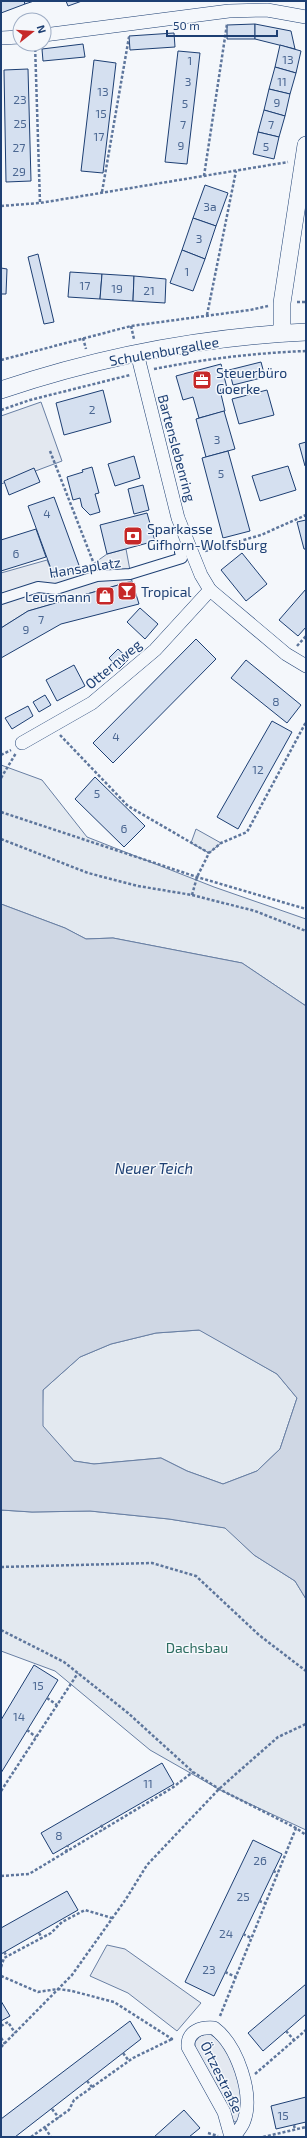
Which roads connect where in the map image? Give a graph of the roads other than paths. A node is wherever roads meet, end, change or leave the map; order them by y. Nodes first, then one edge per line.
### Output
1 (306, 17) edge
2 (52, 34) edge
3 (12, 37) edge
4 (1, 38) edge
5 (304, 152) edge
6 (306, 332) edge
7 (282, 333) junction
8 (137, 353) junction
9 (1, 390) edge
10 (190, 549) junction
11 (210, 590) junction
12 (1, 599) edge
13 (306, 666) edge
14 (22, 743) road end
15 (232, 2137) edge

1 - 2 street
3 - 4 street
5 - 7 street
6 - 7 street, Schulenburgallee
7 - 8 street, Schulenburgallee
8 - 9 street, Schulenburgallee
8 - 10 street, Bartenslebenring
10 - 11 street, Bartenslebenring
10 - 12 street, Hansaplatz
11 - 13 street, Bartenslebenring
11 - 14 street, Otternweg
15 - 15 street, Örtzestraße

